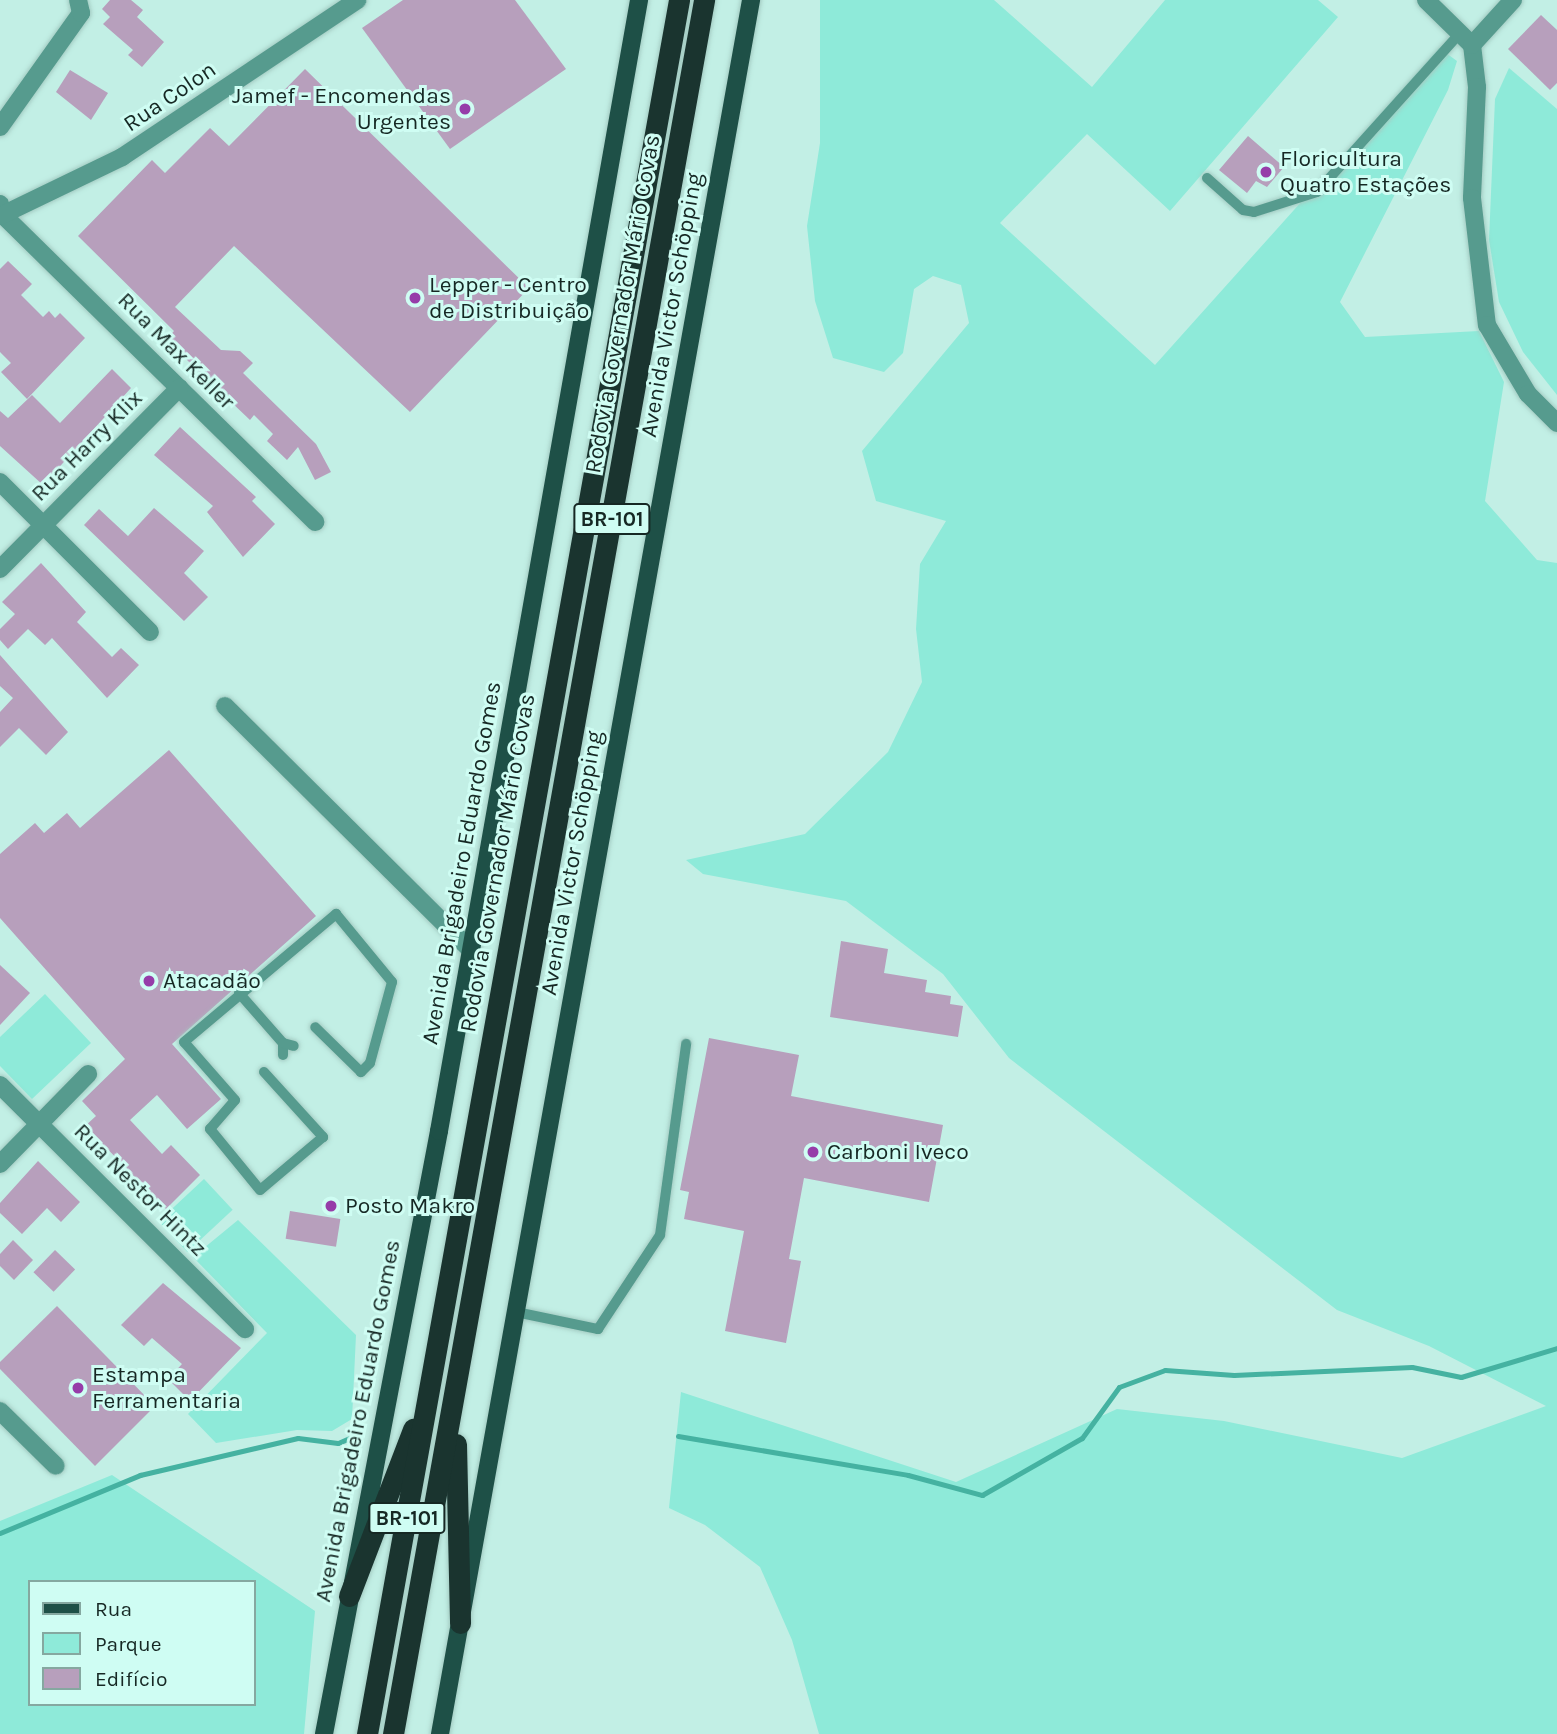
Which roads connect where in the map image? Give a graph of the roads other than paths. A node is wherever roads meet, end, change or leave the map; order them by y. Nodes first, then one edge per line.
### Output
1 (78, 0) edge
2 (357, 0) edge
3 (639, 0) edge
4 (679, 0) edge
5 (704, 0) edge
6 (751, 0) edge
7 (1426, 0) edge
8 (1513, 0) edge
9 (1466, 39) junction
10 (0, 127) edge
11 (1207, 178) dead end
12 (1, 212) edge
13 (178, 388) junction
14 (1557, 423) edge
15 (0, 482) edge
16 (315, 522) dead end
17 (43, 525) junction
18 (0, 569) edge
19 (150, 632) dead end
20 (225, 706) dead end
21 (471, 950) junction
22 (239, 993) junction
23 (315, 1027) dead end
24 (686, 1044) dead end
25 (287, 1048) dead end
26 (264, 1072) dead end
27 (88, 1074) dead end
28 (0, 1085) edge
29 (39, 1124) junction
30 (0, 1164) edge
31 (516, 1312) junction
32 (246, 1329) dead end
33 (432, 1381) junction
34 (455, 1402) junction
35 (0, 1411) edge
36 (56, 1466) dead end
37 (349, 1595) junction
38 (460, 1623) junction
39 (324, 1734) edge
40 (367, 1734) edge
41 (393, 1734) edge
42 (440, 1734) edge

1 - 10 street
2 - 12 street, Rua Colon
3 - 21 main road, Avenida Brigadeiro Eduardo Gomes
4 - 33 highway, Rodovia Governador Mário Covas / BR-101
5 - 34 highway, Rodovia Governador Mário Covas / BR-101
6 - 31 main road, Avenida Victor Schöpping
7 - 9 street
8 - 9 street
9 - 11 lane
9 - 14 street
12 - 13 street, Rua Max Keller
13 - 16 street, Rua Max Keller
13 - 17 street, Rua Harry Klix
15 - 17 street
17 - 18 street, Rua Harry Klix
17 - 19 street
20 - 21 street
21 - 37 main road, Avenida Brigadeiro Eduardo Gomes
22 - 23 lane
22 - 25 lane
22 - 26 lane
24 - 31 lane
27 - 29 street
28 - 29 street, Rua Nestor Hintz
29 - 30 street
29 - 32 street, Rua Nestor Hintz
31 - 38 main road, Avenida Victor Schöpping
33 - 37 highway
33 - 40 highway, Rodovia Governador Mário Covas / BR-101
34 - 38 highway
34 - 41 highway, Rodovia Governador Mário Covas / BR-101
35 - 36 street
37 - 39 main road, Avenida Brigadeiro Eduardo Gomes
38 - 42 main road, Avenida Victor Schöpping

